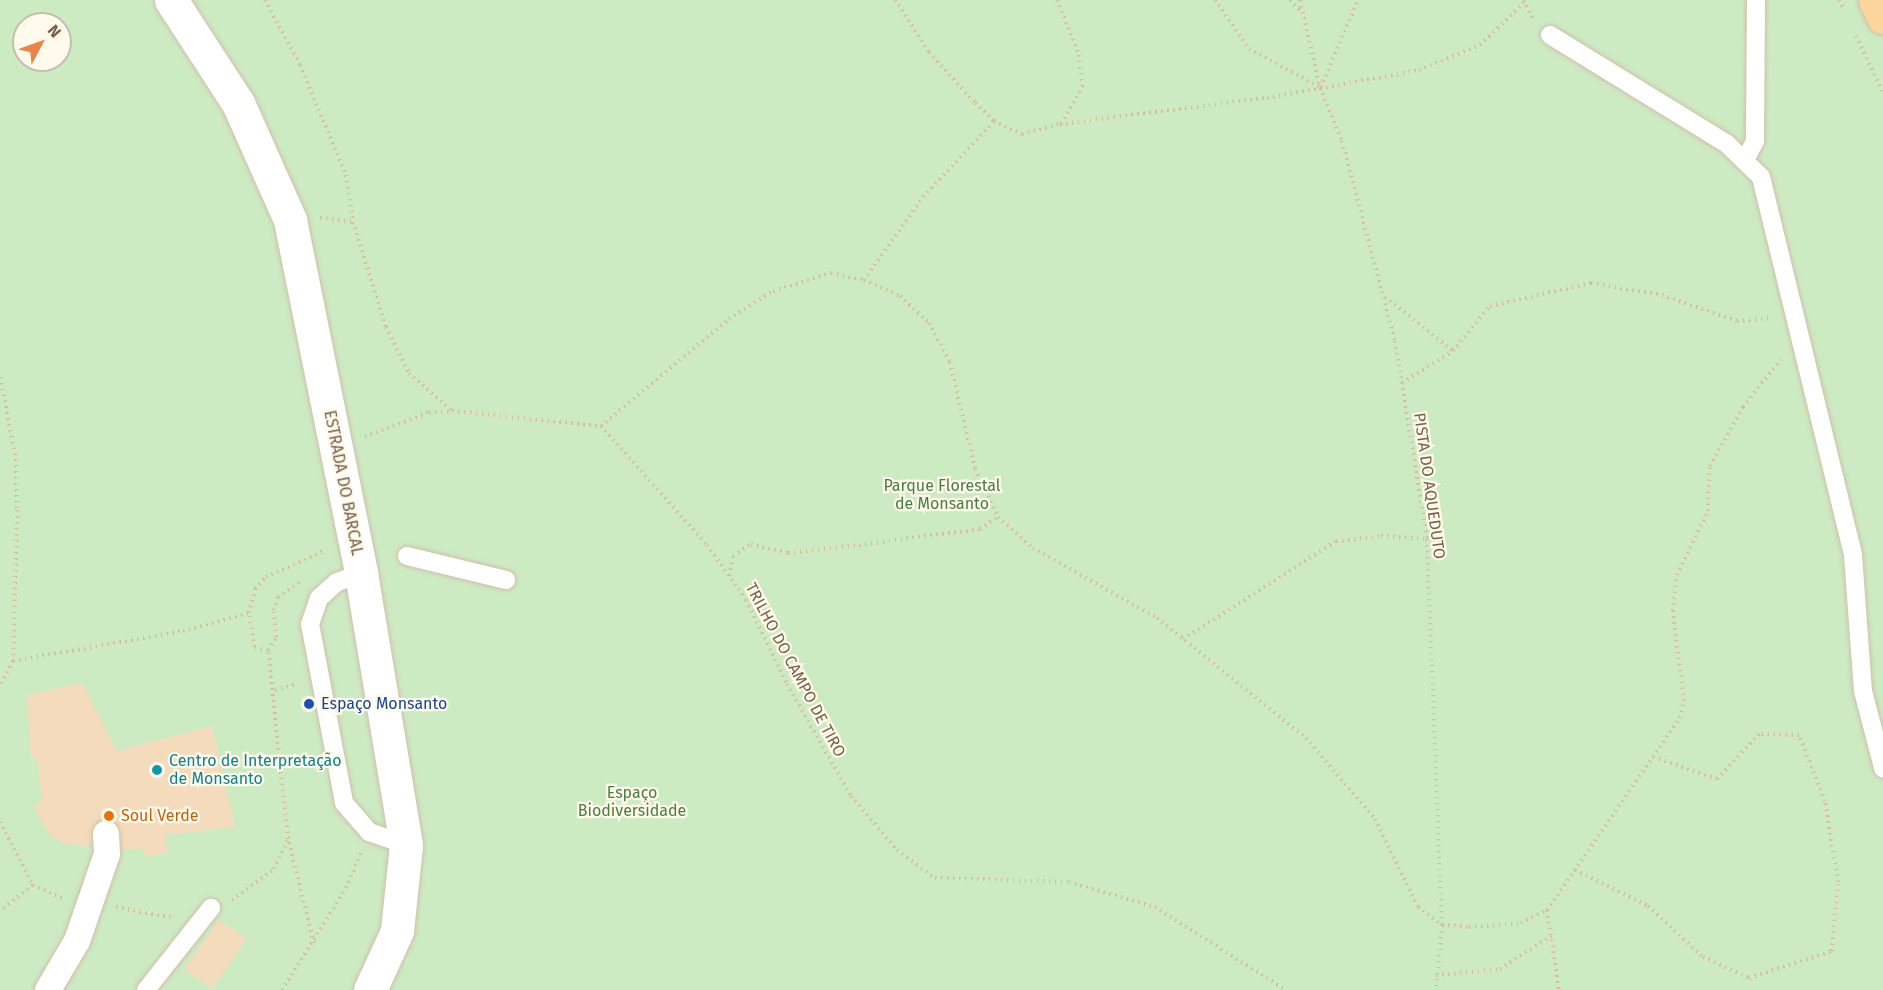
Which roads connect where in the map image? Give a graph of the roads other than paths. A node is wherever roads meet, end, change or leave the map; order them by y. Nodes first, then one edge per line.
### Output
1 (171, 0) edge
2 (1756, 0) edge
3 (1875, 0) edge
4 (1883, 17) edge
5 (1550, 35) dead end
6 (1746, 158) junction
7 (407, 556) dead end
8 (361, 573) junction
9 (506, 580) dead end
10 (1883, 768) edge
11 (106, 834) dead end
12 (406, 845) junction
13 (211, 909) dead end
14 (48, 990) edge
15 (146, 990) edge
16 (370, 990) edge

1 - 8 street, ESTRADA DO BARCAL
2 - 6 lane
3 - 4 highway
5 - 6 lane
6 - 10 lane
7 - 9 lane
8 - 12 street, ESTRADA DO BARCAL
8 - 12 lane
11 - 14 street
12 - 16 street, ESTRADA DO BARCAL
13 - 15 lane

